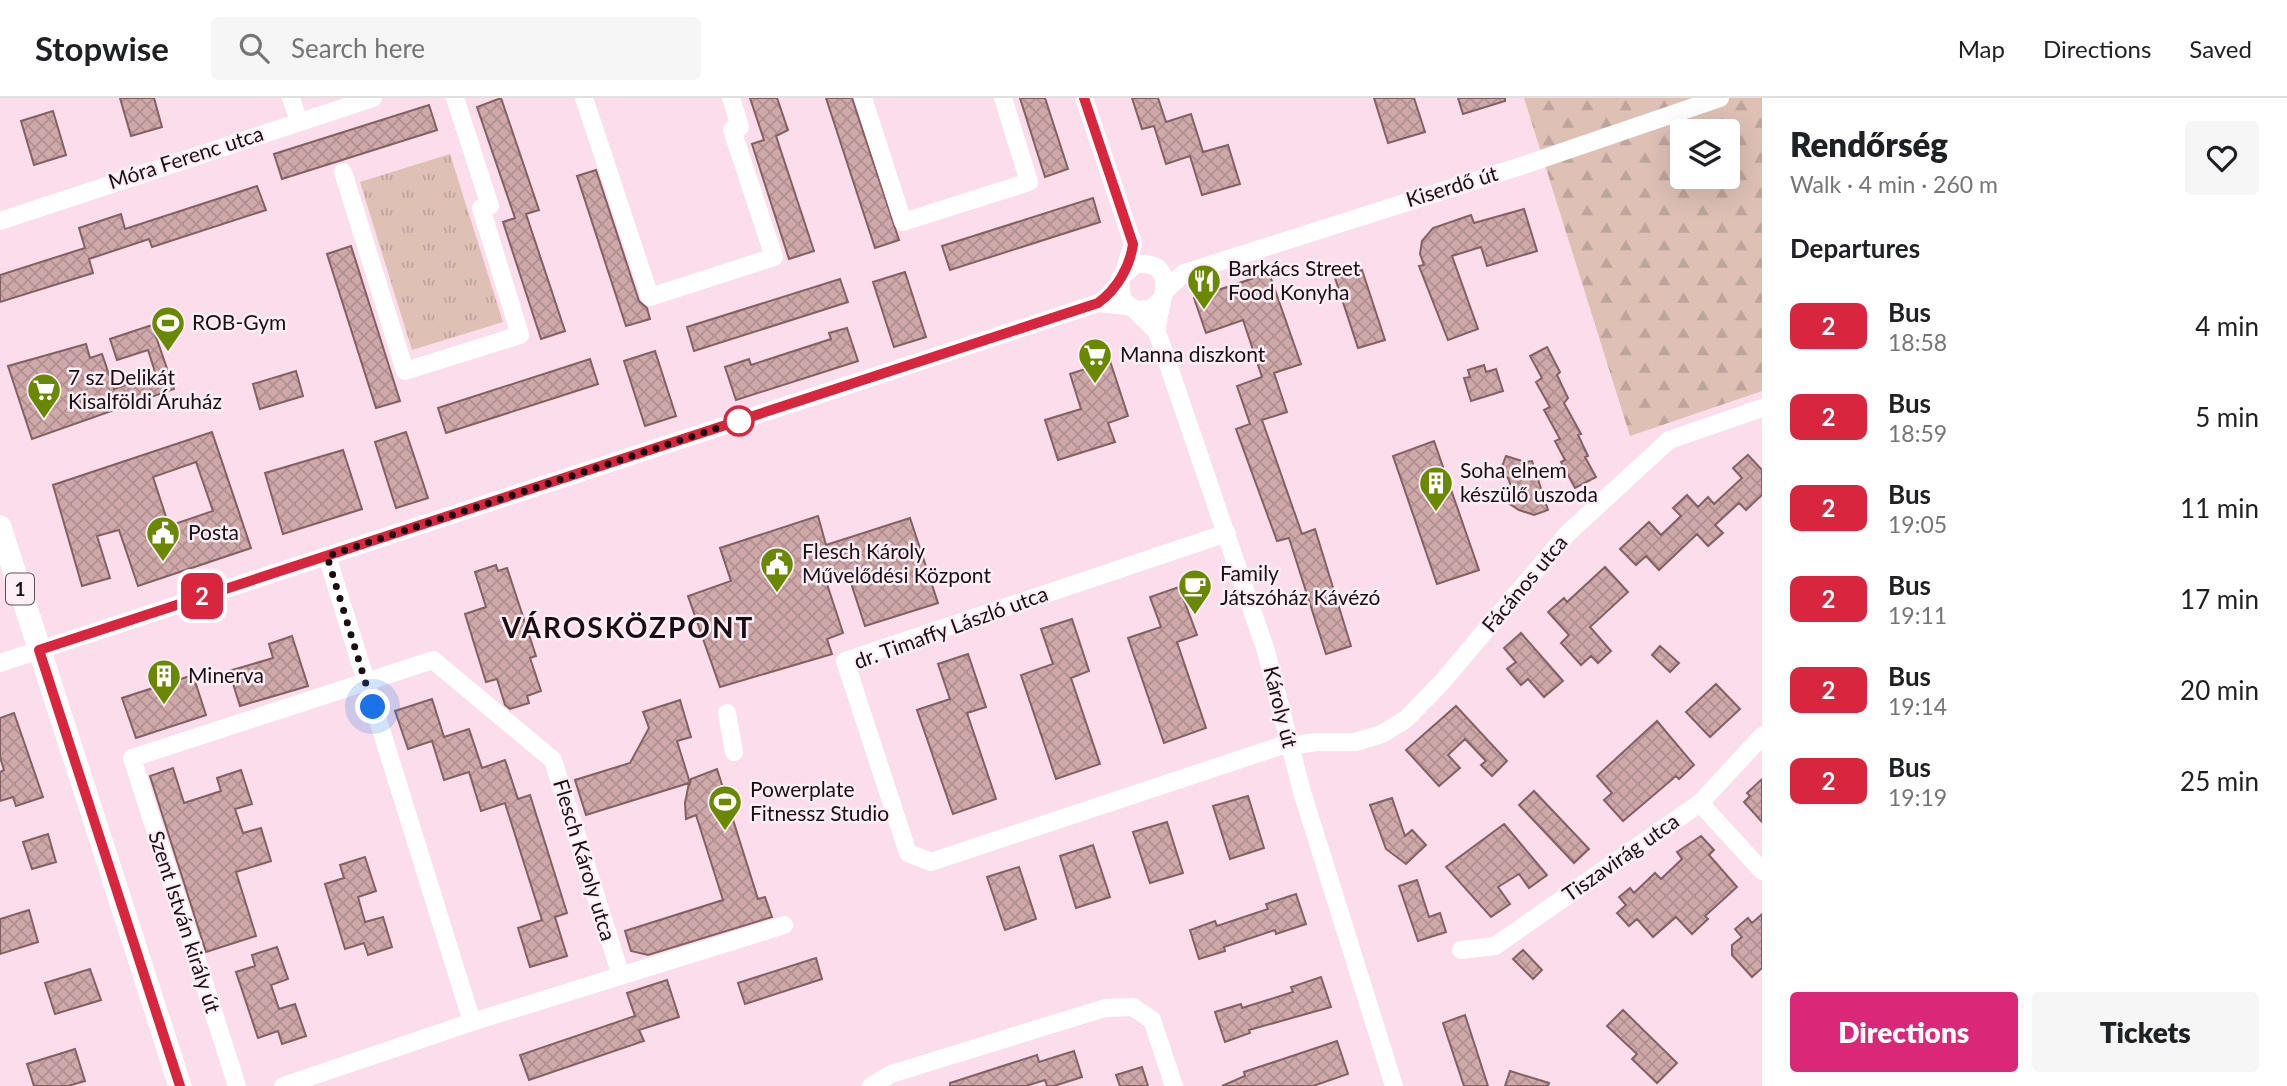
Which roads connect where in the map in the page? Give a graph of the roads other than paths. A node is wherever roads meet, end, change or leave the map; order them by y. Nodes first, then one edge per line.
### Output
1 (292, 98) edge
2 (373, 98) edge
3 (455, 98) edge
4 (584, 98) edge
5 (731, 98) edge
6 (863, 98) edge
7 (1003, 98) edge
8 (1084, 98) edge
9 (1720, 98) edge
10 (299, 122) junction
11 (343, 172) dead end
12 (0, 221) edge
13 (1133, 244) junction
14 (1154, 267) junction
15 (1184, 273) junction
16 (1122, 275) junction
17 (1165, 294) junction
18 (1098, 303) junction
19 (1131, 308) junction
20 (1157, 332) junction
21 (1762, 408) edge
22 (0, 527) edge
23 (1227, 533) junction
24 (327, 556) junction
25 (39, 650) junction
26 (0, 663) edge
27 (365, 681) junction
28 (727, 713) dead end
29 (1762, 736) edge
30 (1290, 745) junction
31 (734, 752) dead end
32 (1700, 803) junction
33 (1762, 871) edge
34 (784, 925) dead end
35 (1461, 950) dead end
36 (621, 976) junction
37 (472, 1022) junction
38 (180, 1086) edge
39 (237, 1086) edge
40 (283, 1086) edge
41 (871, 1086) edge
42 (1174, 1086) edge
43 (1394, 1086) edge

1 - 10 street
2 - 10 street, Móra Ferenc utca
3 - 11 street
4 - 5 street
6 - 7 street
8 - 13 street
9 - 15 street, Kiserdő út
10 - 12 street, Móra Ferenc utca
13 - 14 street
13 - 16 street
14 - 15 street, Kiserdő út
14 - 16 street
14 - 17 street
15 - 17 street, Kiserdő út
16 - 18 street
16 - 19 street
17 - 19 street
17 - 20 street, Károly út
18 - 19 street
18 - 24 street
19 - 20 street, Károly út
20 - 23 street, Károly út
21 - 30 street, Fácános utca
22 - 25 main road, 1
23 - 30 street, Károly út
23 - 30 street, dr. Timaffy László utca
24 - 25 street
24 - 27 street
25 - 26 street
25 - 38 main road, 1
27 - 36 street, Flesch Károly utca
27 - 37 street
27 - 39 street, Szent István király út
28 - 31 street
29 - 32 street, Tiszavirág utca
30 - 43 street, Károly út
32 - 33 street
32 - 35 street, Tiszavirág utca
34 - 36 street
36 - 37 street
37 - 40 street
41 - 42 street

